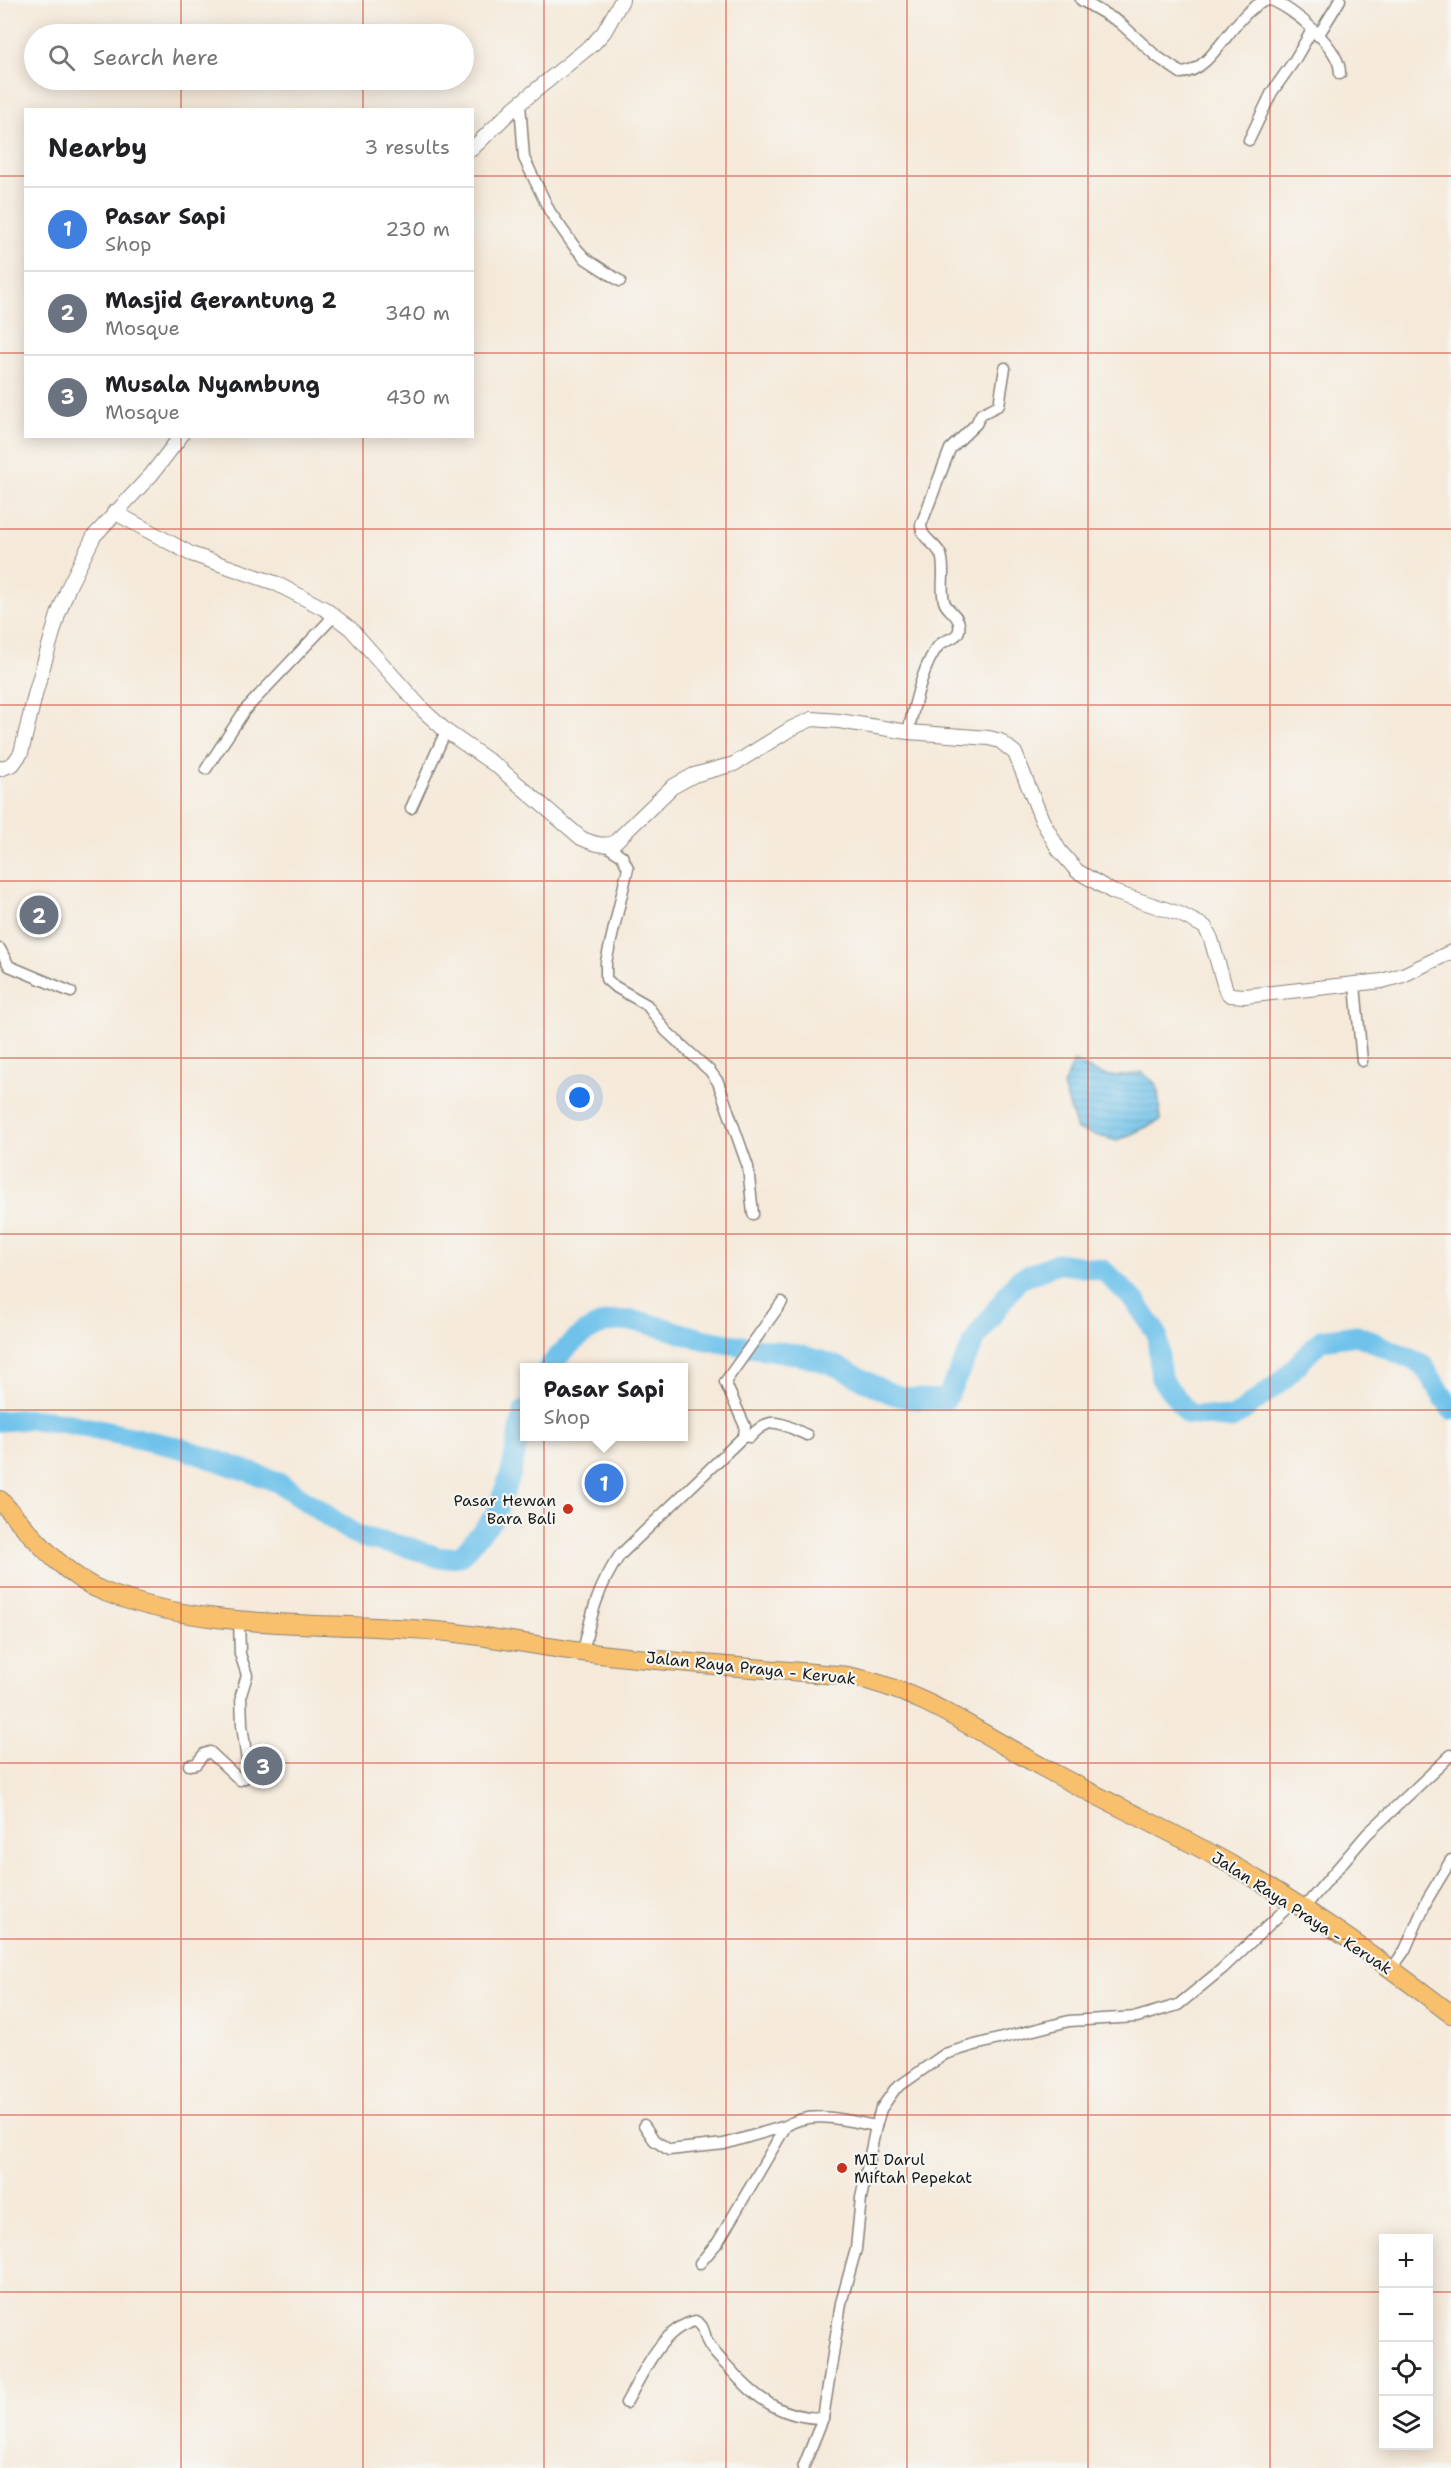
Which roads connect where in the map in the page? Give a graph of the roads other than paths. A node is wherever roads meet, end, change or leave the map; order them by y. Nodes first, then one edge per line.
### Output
1 (622, 0) edge
2 (1081, 0) edge
3 (1270, 0) edge
4 (1340, 0) edge
5 (1315, 33) junction
6 (1340, 74) dead end
7 (520, 104) junction
8 (1249, 140) dead end
9 (474, 147) edge
10 (620, 281) dead end
11 (1005, 368) dead end
12 (179, 438) edge
13 (114, 512) junction
14 (334, 616) junction
15 (446, 731) junction
16 (908, 732) junction
17 (0, 769) edge
18 (206, 769) dead end
19 (411, 808) dead end
20 (605, 845) junction
21 (0, 949) edge
22 (1451, 952) edge
23 (1355, 985) junction
24 (71, 992) dead end
25 (1362, 1061) dead end
26 (753, 1214) dead end
27 (782, 1302) dead end
28 (807, 1435) dead end
29 (744, 1436) junction
30 (0, 1500) edge
31 (239, 1619) junction
32 (583, 1652) junction
33 (1451, 1755) edge
34 (189, 1765) dead end
35 (1451, 1860) edge
36 (1297, 1907) junction
37 (1391, 1970) junction
38 (1451, 2014) edge
39 (644, 2125) dead end
40 (786, 2126) junction
41 (876, 2126) junction
42 (700, 2263) dead end
43 (626, 2403) dead end
44 (823, 2418) junction
45 (803, 2468) edge

1 - 7 street
2 - 3 street
3 - 5 street
4 - 5 street
5 - 6 street
5 - 8 street
7 - 9 street
7 - 10 street
11 - 16 street
12 - 13 street
13 - 14 street
13 - 17 street
14 - 15 street
14 - 18 street
15 - 19 street
15 - 20 street
16 - 20 street
16 - 23 street
20 - 26 street
21 - 24 street
22 - 23 street
23 - 25 street
27 - 29 street
28 - 29 street
29 - 32 street
30 - 31 main road, Jalan Raya Praya - Keruak
31 - 32 main road, Jalan Raya Praya - Keruak
31 - 34 street
32 - 36 main road, Jalan Raya Praya - Keruak
33 - 36 street
35 - 37 street
36 - 37 main road, Jalan Raya Praya - Keruak
36 - 41 street
37 - 38 main road, Jalan Raya Praya - Keruak
39 - 40 street
40 - 41 street
40 - 42 street
41 - 44 street
43 - 44 street
44 - 45 street

